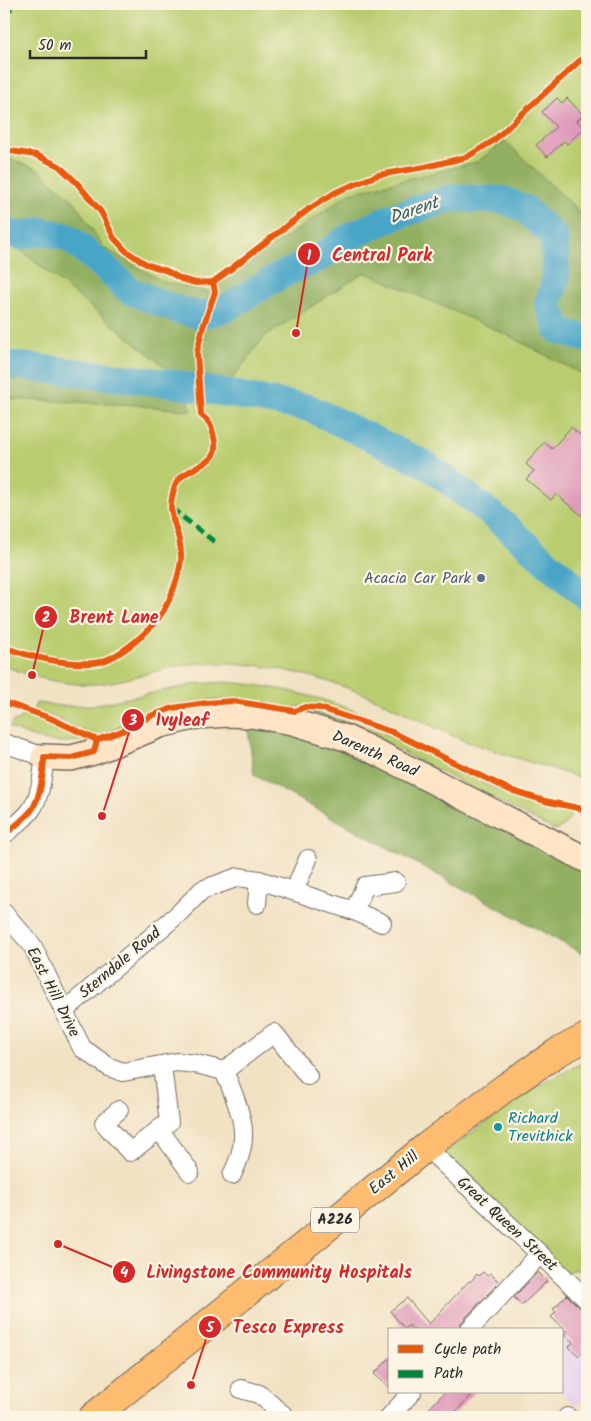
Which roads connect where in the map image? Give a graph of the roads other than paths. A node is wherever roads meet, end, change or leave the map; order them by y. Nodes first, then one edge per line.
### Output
1 (4, 742) edge
2 (44, 757) junction
3 (4, 835) edge
4 (308, 859) dead end
5 (587, 860) edge
6 (259, 880) junction
7 (396, 882) dead end
8 (294, 891) junction
9 (257, 904) dead end
10 (354, 911) junction
11 (4, 913) edge
12 (382, 923) dead end
13 (64, 1011) junction
14 (587, 1037) edge
15 (162, 1066) junction
16 (224, 1071) junction
17 (308, 1076) dead end
18 (119, 1110) dead end
19 (159, 1130) junction
20 (426, 1148) junction
21 (190, 1172) dead end
22 (232, 1175) dead end
23 (540, 1254) junction
24 (587, 1300) edge
25 (471, 1328) edge
26 (241, 1389) dead end
27 (410, 1394) edge
28 (93, 1417) edge
29 (286, 1417) edge
30 (389, 1417) edge

1 - 2 street, Darenth Road
2 - 3 street
2 - 5 street, Darenth Road
4 - 8 street
6 - 8 street, Sterndale Road
6 - 9 street
6 - 13 street, Sterndale Road
7 - 10 street
8 - 10 street, Sterndale Road
10 - 12 street, Sterndale Road
11 - 13 street, East Hill Drive
13 - 15 street, East Hill Drive
14 - 20 main road, East Hill / A226
15 - 16 street
15 - 19 street
16 - 17 street
16 - 22 street
18 - 19 street
19 - 21 street
20 - 23 street, Great Queen Street
20 - 28 main road, East Hill / A226
23 - 24 street, Great Queen Street
23 - 25 street
26 - 29 street
27 - 30 street

